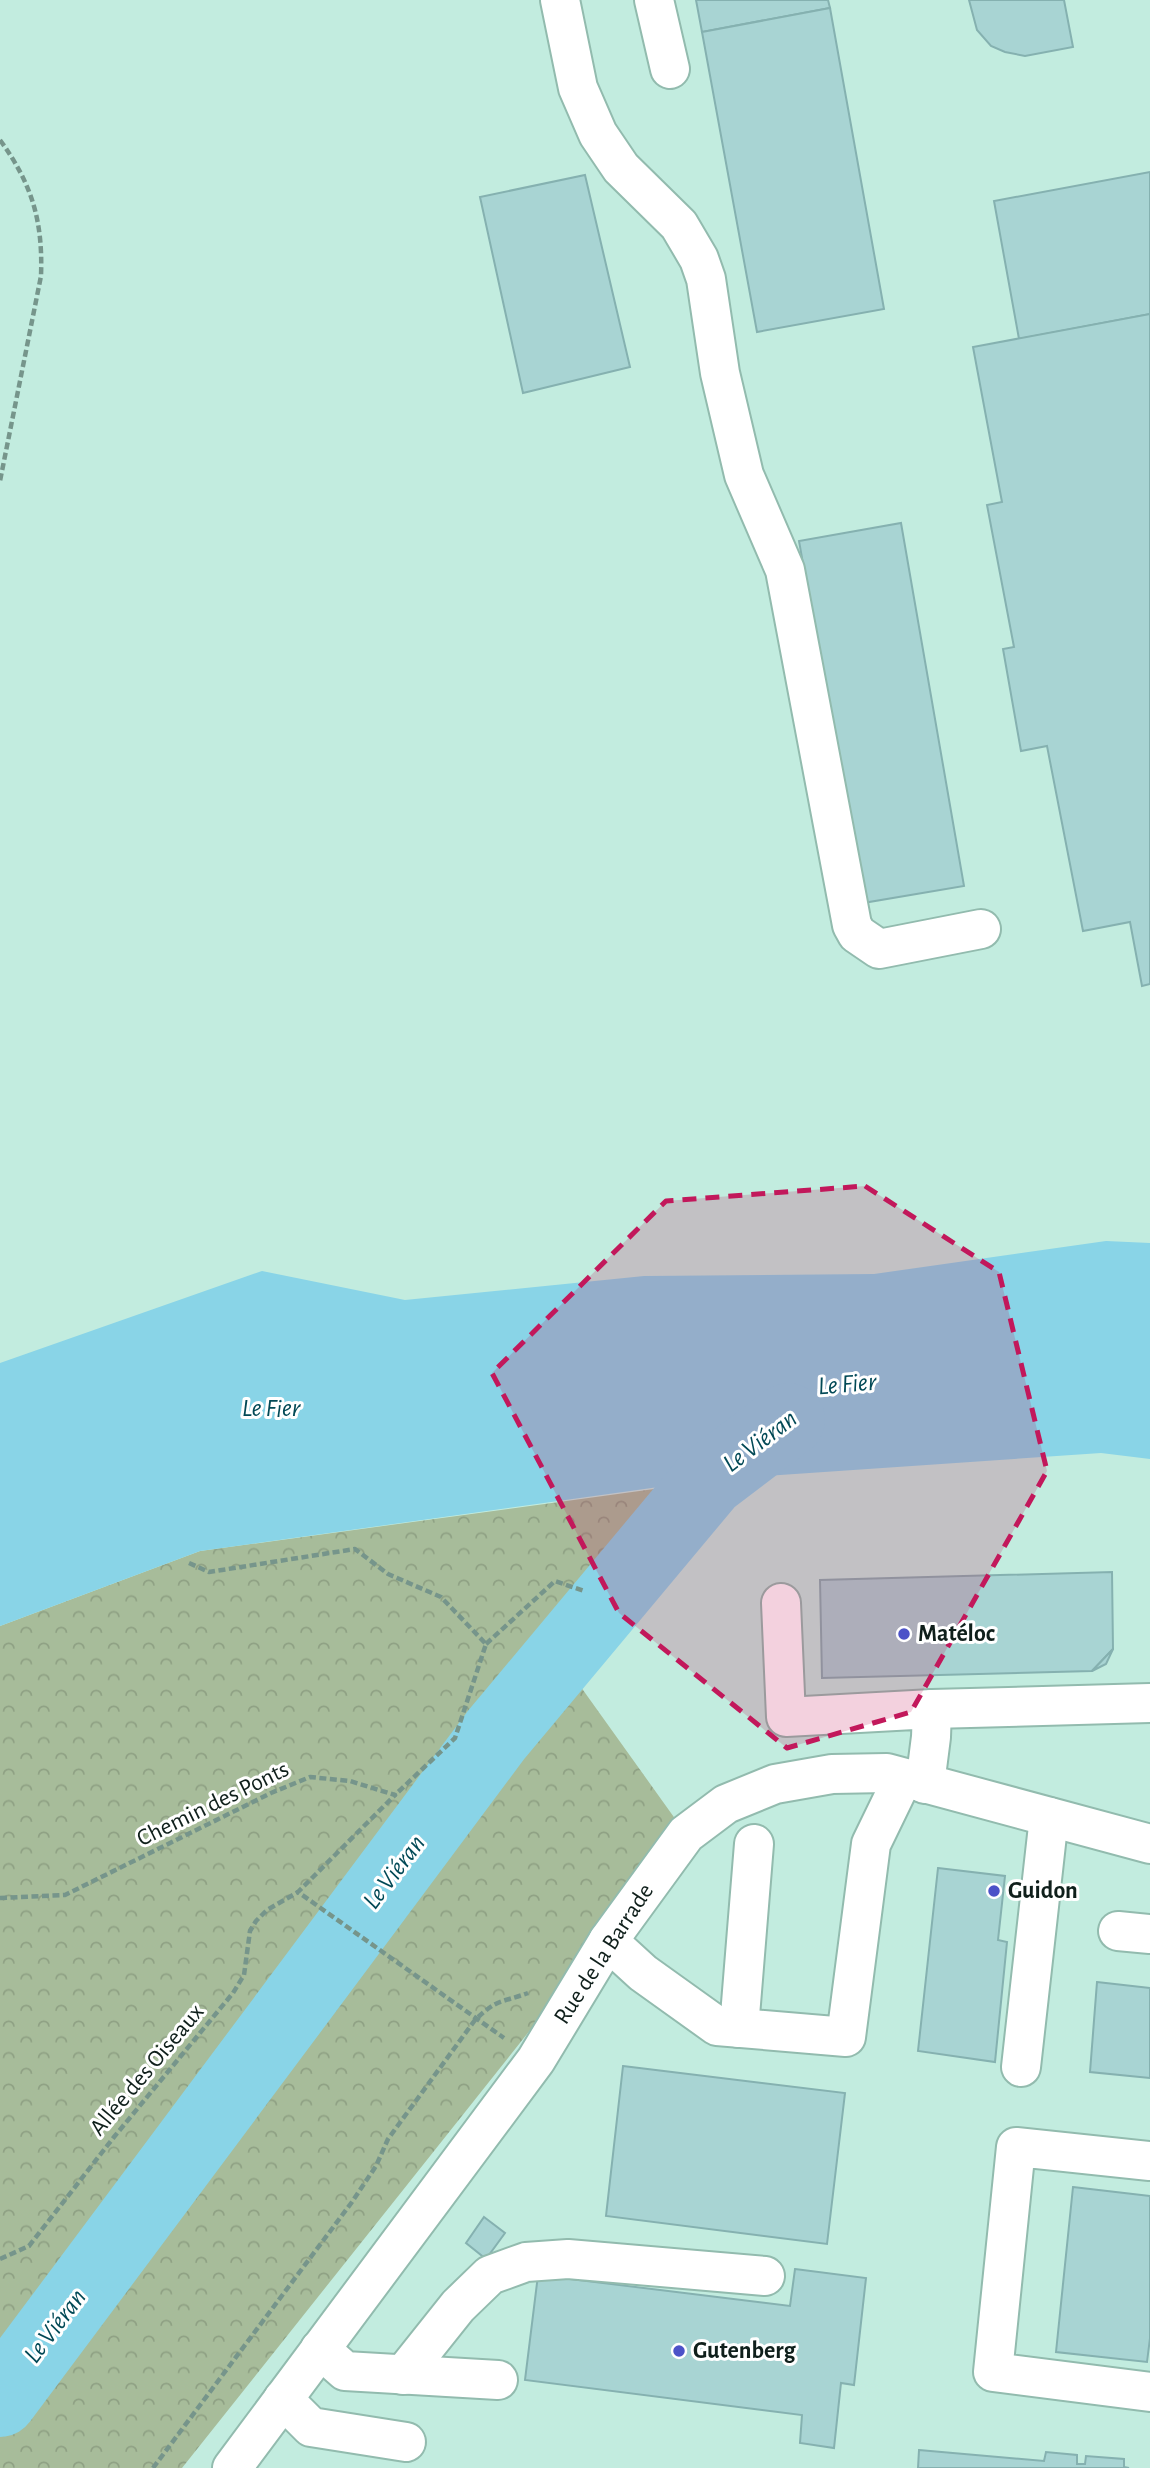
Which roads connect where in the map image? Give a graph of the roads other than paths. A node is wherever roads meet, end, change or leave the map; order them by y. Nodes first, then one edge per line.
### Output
1 (560, 0) edge
2 (654, 0) edge
3 (670, 69) dead end
4 (981, 929) dead end
5 (781, 1603) dead end
6 (1150, 1703) edge
7 (932, 1709) junction
8 (914, 1781) junction
9 (1049, 1817) junction
10 (754, 1844) dead end
11 (1150, 1844) edge
12 (608, 1941) junction
13 (739, 2028) junction
14 (1021, 2067) dead end
15 (1150, 2161) edge
16 (765, 2276) dead end
17 (320, 2348) junction
18 (403, 2375) junction
19 (498, 2380) dead end
20 (1150, 2392) edge
21 (283, 2399) junction
22 (406, 2442) dead end
23 (232, 2468) edge

1 - 4 street
2 - 3 street
5 - 7 street
6 - 7 street
7 - 8 street
8 - 9 street, Rue de la Barrade
8 - 12 street, Rue de la Barrade
8 - 13 street
9 - 11 street, Rue de la Barrade
9 - 14 street
10 - 13 street
12 - 13 street
12 - 17 street, Rue de la Barrade
15 - 20 street
16 - 18 street
17 - 18 street
17 - 21 street, Rue de la Barrade
18 - 19 street
21 - 22 street
21 - 23 street, Rue de la Barrade

